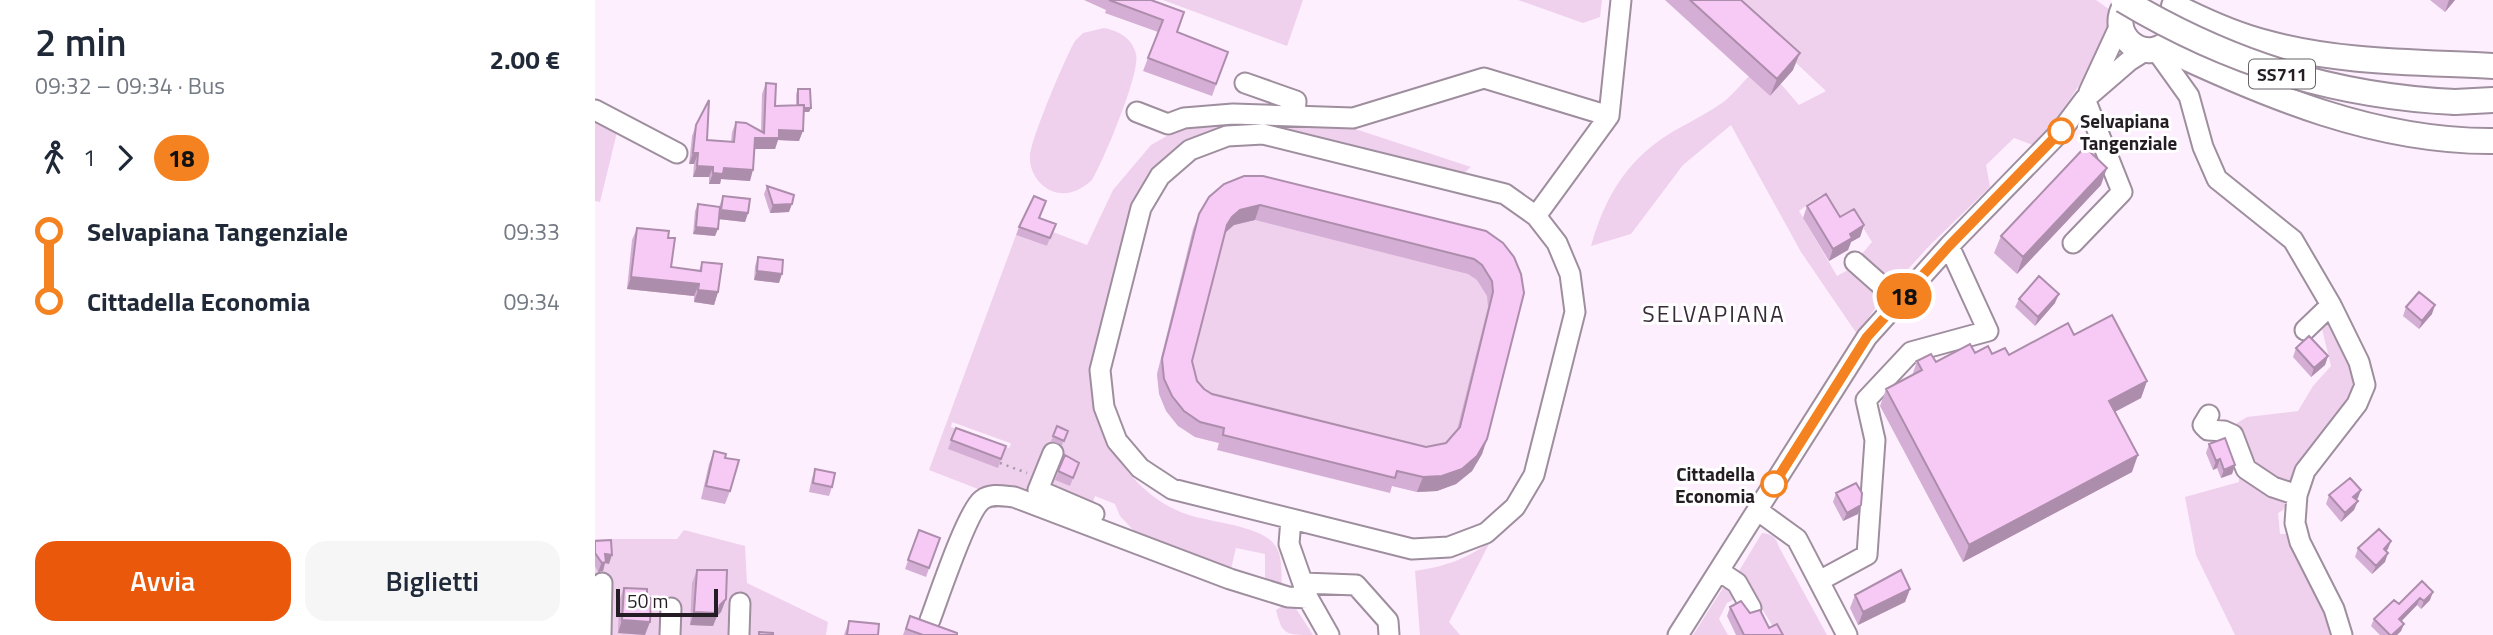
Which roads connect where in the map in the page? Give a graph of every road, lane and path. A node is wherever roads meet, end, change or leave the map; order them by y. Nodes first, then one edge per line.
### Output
1 (1621, 0) edge
2 (2128, 0) edge
3 (2171, 3) edge
4 (2120, 25) junction
5 (2154, 49) junction
6 (2493, 66) edge
7 (1245, 83) dead end
8 (2085, 99) junction
9 (2493, 100) edge
10 (595, 110) edge
11 (1137, 112) dead end
12 (1295, 115) junction
13 (1609, 116) junction
14 (2493, 141) edge
15 (677, 153) dead end
16 (1536, 216) junction
17 (2073, 243) dead end
18 (1949, 246) junction
19 (1855, 262) dead end
20 (1899, 301) junction
21 (2331, 305) junction
22 (2305, 330) dead end
23 (2209, 415) dead end
24 (1053, 453) dead end
25 (1000, 463) edge
26 (1043, 479) junction
27 (2297, 495) junction
28 (1757, 510) junction
29 (1291, 519) junction
30 (1117, 536) junction
31 (1719, 571) junction
32 (1819, 581) junction
33 (602, 583) dead end
34 (1306, 591) junction
35 (740, 603) dead end
36 (671, 608) dead end
37 (1751, 608) dead end
38 (930, 620) edge
39 (601, 635) edge
40 (670, 635) edge
41 (739, 635) edge
42 (1329, 635) edge
43 (1389, 635) edge
44 (1678, 635) edge
45 (1847, 635) edge
46 (2342, 635) edge

1 - 13 street
2 - 4 main road
2 - 9 main road, SS711, bridge
3 - 5 main road
3 - 6 main road
4 - 5 main road
4 - 8 street
5 - 8 street
5 - 14 main road
5 - 21 street
7 - 12 street
8 - 17 street
8 - 18 street
10 - 15 street
11 - 12 street
12 - 13 street
13 - 16 street
16 - 29 street
16 - 29 street
18 - 20 street
18 - 32 street
19 - 20 street
20 - 28 street
21 - 22 street
21 - 27 street
23 - 27 street
24 - 26 street
25 - 26 path
26 - 30 street
27 - 46 street
28 - 31 street
28 - 32 street
29 - 34 street
30 - 34 street
30 - 38 street
31 - 37 street
31 - 44 street
32 - 45 street
33 - 39 street
34 - 42 street
34 - 43 street
35 - 41 street
36 - 40 street

